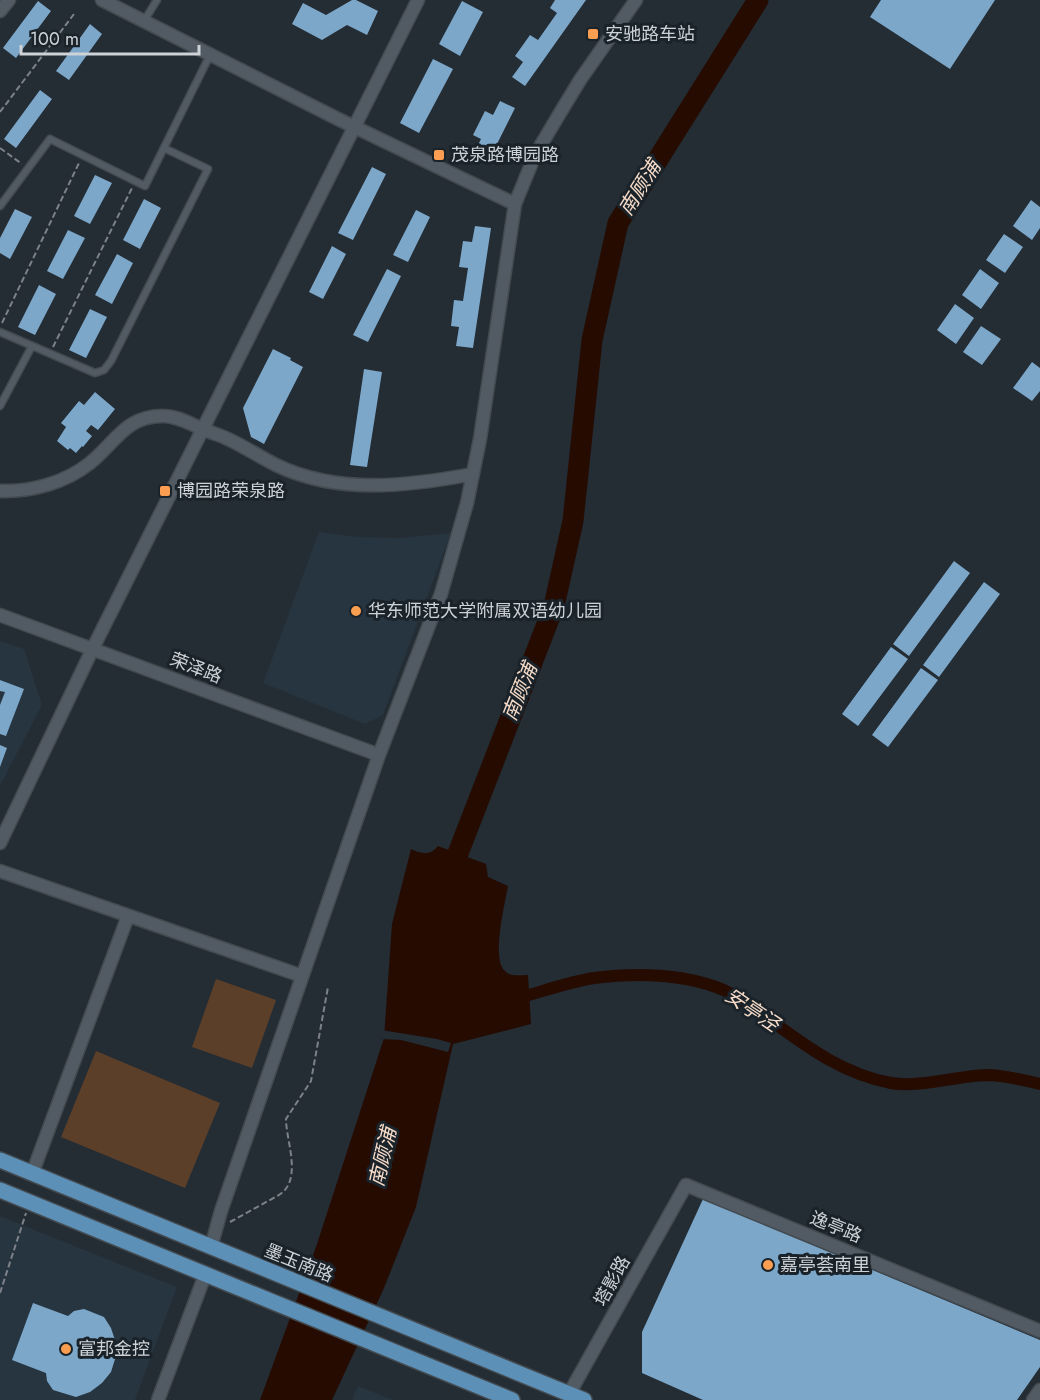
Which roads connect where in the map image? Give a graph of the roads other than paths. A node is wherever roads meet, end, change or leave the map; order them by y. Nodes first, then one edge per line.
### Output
1 (9, 0) edge
2 (102, 0) edge
3 (157, 0) edge
4 (418, 0) edge
5 (636, 0) edge
6 (0, 11) edge
7 (144, 21) junction
8 (210, 55) junction
9 (355, 127) junction
10 (164, 148) junction
11 (515, 204) junction
12 (0, 206) edge
13 (0, 332) edge
14 (32, 346) junction
15 (0, 405) edge
16 (203, 429) junction
17 (473, 474) junction
18 (0, 491) edge
19 (0, 615) edge
20 (93, 648) junction
21 (379, 755) junction
22 (0, 843) edge
23 (0, 871) edge
24 (128, 916) junction
25 (302, 976) junction
26 (0, 1160) edge
27 (32, 1174) junction
28 (686, 1185) joint
29 (0, 1190) edge
30 (211, 1247) junction
31 (205, 1275) junction
32 (1040, 1330) edge
33 (1040, 1390) edge
34 (569, 1394) junction
35 (158, 1400) edge
36 (512, 1400) edge
37 (584, 1400) edge
38 (1033, 1400) edge

1 - 6 street
2 - 7 street
3 - 7 lane
4 - 9 street
5 - 11 street
7 - 8 street
8 - 9 street
8 - 10 lane
9 - 11 street
9 - 16 street
10 - 12 lane
10 - 14 lane
11 - 17 street
13 - 14 lane
14 - 15 lane
16 - 17 street
16 - 18 street
16 - 20 street
17 - 21 street
19 - 20 street, 荣泽路
20 - 21 street, 荣泽路
20 - 22 street
21 - 25 street
23 - 24 street
24 - 25 street
24 - 27 street
25 - 30 street
26 - 27 main road, 墨玉南路
27 - 30 main road, 墨玉南路
28 - 32 street, 逸亭路
28 - 34 street, 塔影路
29 - 31 main road
30 - 34 main road, 墨玉南路
31 - 35 street
31 - 36 main road
33 - 38 street
34 - 37 main road, 墨玉南路

